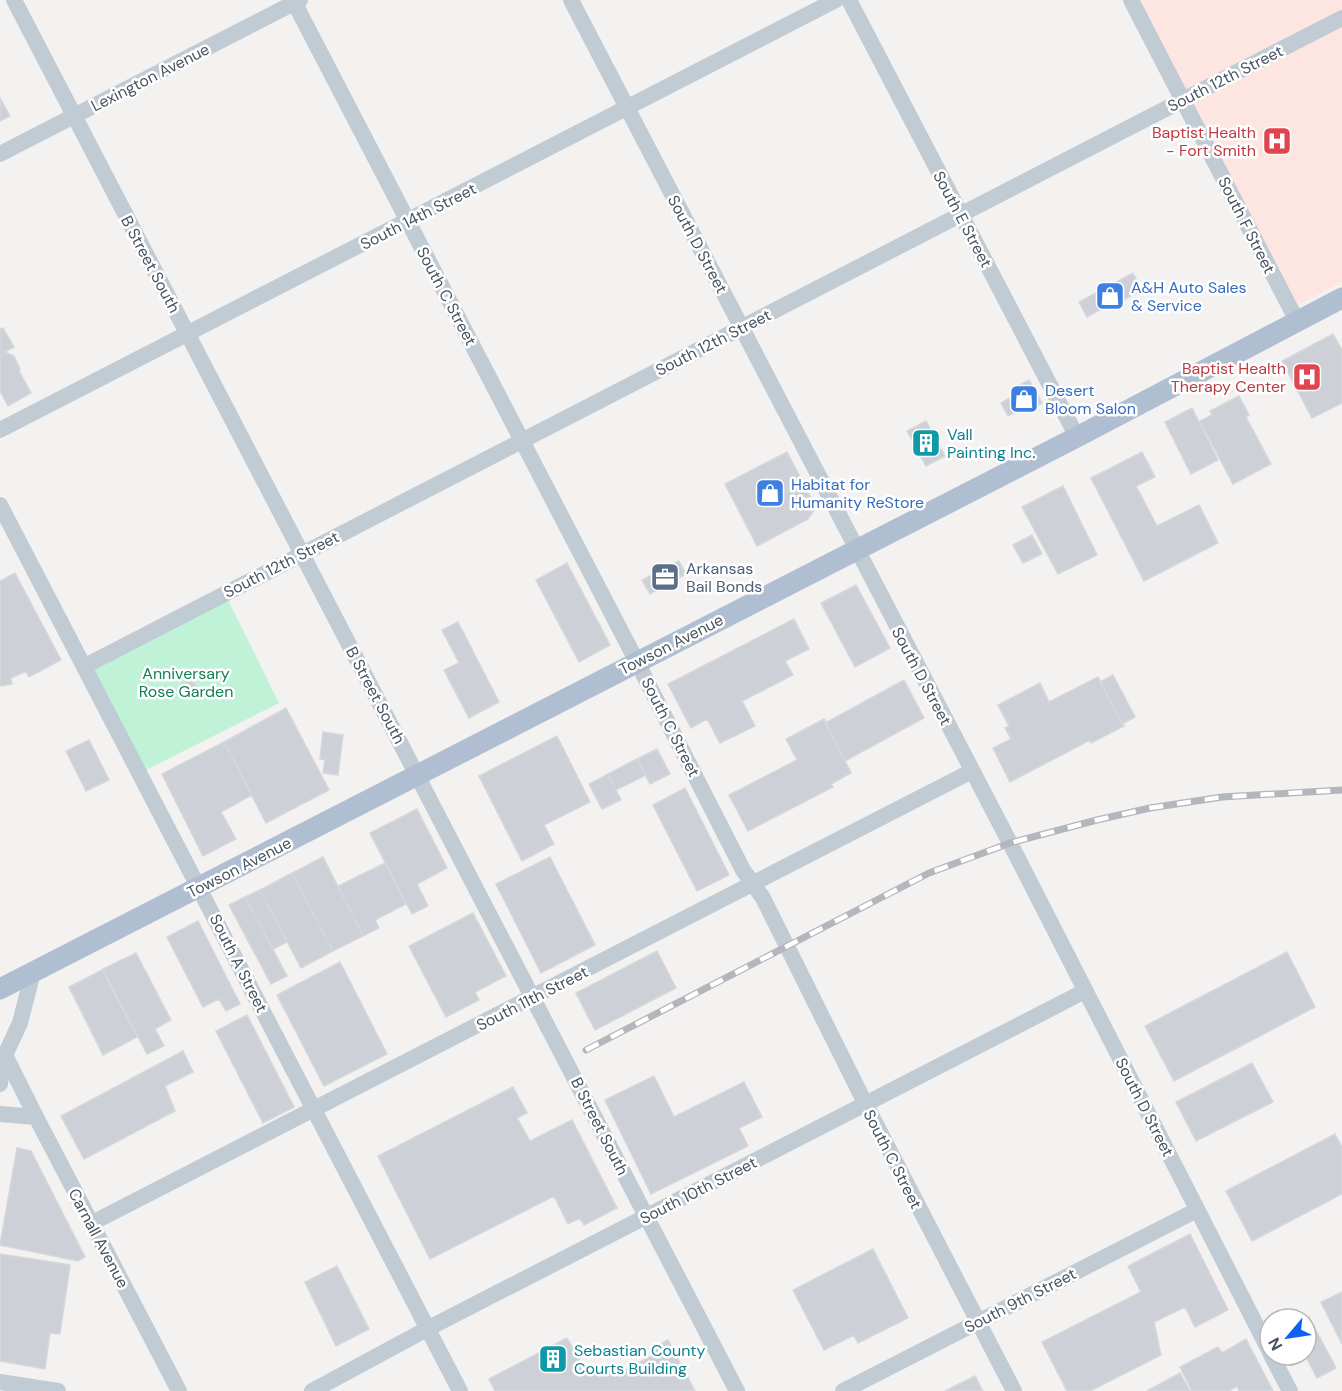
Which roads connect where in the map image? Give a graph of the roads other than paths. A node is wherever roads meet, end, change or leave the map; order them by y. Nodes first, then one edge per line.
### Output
1 (14, 0) edge
2 (571, 0) edge
3 (836, 0) edge
4 (849, 0) edge
5 (1131, 0) edge
6 (295, 1) edge
7 (1342, 18) edge
8 (1182, 99) junction
9 (628, 108) junction
10 (74, 116) junction
11 (0, 154) edge
12 (960, 214) junction
13 (408, 222) junction
14 (1340, 303) edge
15 (1297, 321) junction
16 (742, 327) junction
17 (188, 334) junction
18 (0, 430) edge
19 (1077, 437) junction
20 (522, 441) junction
21 (0, 505) edge
22 (856, 550) junction
23 (302, 554) junction
24 (637, 662) junction
25 (85, 666) junction
26 (972, 771) junction
27 (418, 775) junction
28 (754, 885) junction
29 (199, 887) junction
30 (33, 972) junction
31 (0, 989) edge
32 (1085, 991) junction
33 (533, 997) junction
34 (2, 1049) edge
35 (0, 1084) edge
36 (865, 1103) junction
37 (315, 1110) junction
38 (0, 1114) edge
39 (36, 1117) junction
40 (1197, 1210) junction
41 (646, 1216) junction
42 (92, 1223) junction
43 (978, 1321) junction
44 (427, 1329) junction
45 (1258, 1329) edge
46 (1278, 1367) edge
47 (0, 1382) edge
48 (58, 1391) edge
49 (179, 1391) edge
50 (312, 1391) edge
51 (460, 1391) edge
52 (737, 1391) edge
53 (843, 1391) edge
54 (1014, 1391) edge
55 (1290, 1391) edge

1 - 10 street, B Street South
2 - 9 street, South D Street
3 - 9 street, South 14th Street
4 - 12 street, South E Street
5 - 8 street, South F Street
6 - 10 street, Lexington Avenue
6 - 13 street, South C Street
7 - 8 street, South 12th Street
8 - 12 street, South 12th Street
8 - 15 street, South F Street
9 - 13 street, South 14th Street
9 - 16 street, South D Street
10 - 11 street, Lexington Avenue
10 - 17 street, B Street South
12 - 16 street, South 12th Street
12 - 19 street, South E Street
13 - 17 street, South 14th Street
13 - 20 street, South C Street
14 - 15 main road, Towson Avenue
15 - 19 main road, Towson Avenue
16 - 20 street, South 12th Street
16 - 22 street, South D Street
17 - 18 street, South 14th Street
17 - 23 street, B Street South
19 - 22 main road, Towson Avenue
20 - 23 street, South 12th Street
20 - 24 street, South C Street
21 - 25 street, South A Street
22 - 24 main road, Towson Avenue
22 - 26 street, South D Street
23 - 25 street, South 12th Street
23 - 27 street, B Street South
24 - 27 main road, Towson Avenue
24 - 28 street, South C Street
25 - 29 street, South A Street
26 - 28 street, South 11th Street
26 - 32 street, South D Street
27 - 29 main road, Towson Avenue
27 - 33 street, B Street South
28 - 33 street, South 11th Street
28 - 36 street, South C Street
29 - 30 main road, Towson Avenue
29 - 37 street, South A Street
30 - 31 main road, Towson Avenue
30 - 34 street
32 - 36 street, South 10th Street
32 - 40 street, South D Street
33 - 37 street, South 11th Street
33 - 41 street, B Street South
34 - 35 street
34 - 39 street, Carnall Avenue
36 - 41 street, South 10th Street
36 - 43 street, South C Street
37 - 42 street, South 11th Street
37 - 44 street, South A Street
38 - 39 street
39 - 42 street, Carnall Avenue
40 - 43 street, South 9th Street
40 - 45 street, South D Street
41 - 44 street, South 10th Street
41 - 52 street, B Street South
42 - 49 street, Carnall Avenue
43 - 53 street, South 9th Street
43 - 54 street, South C Street
44 - 50 street, South 10th Street
44 - 51 street, South A Street
46 - 55 street, South D Street
47 - 48 street

